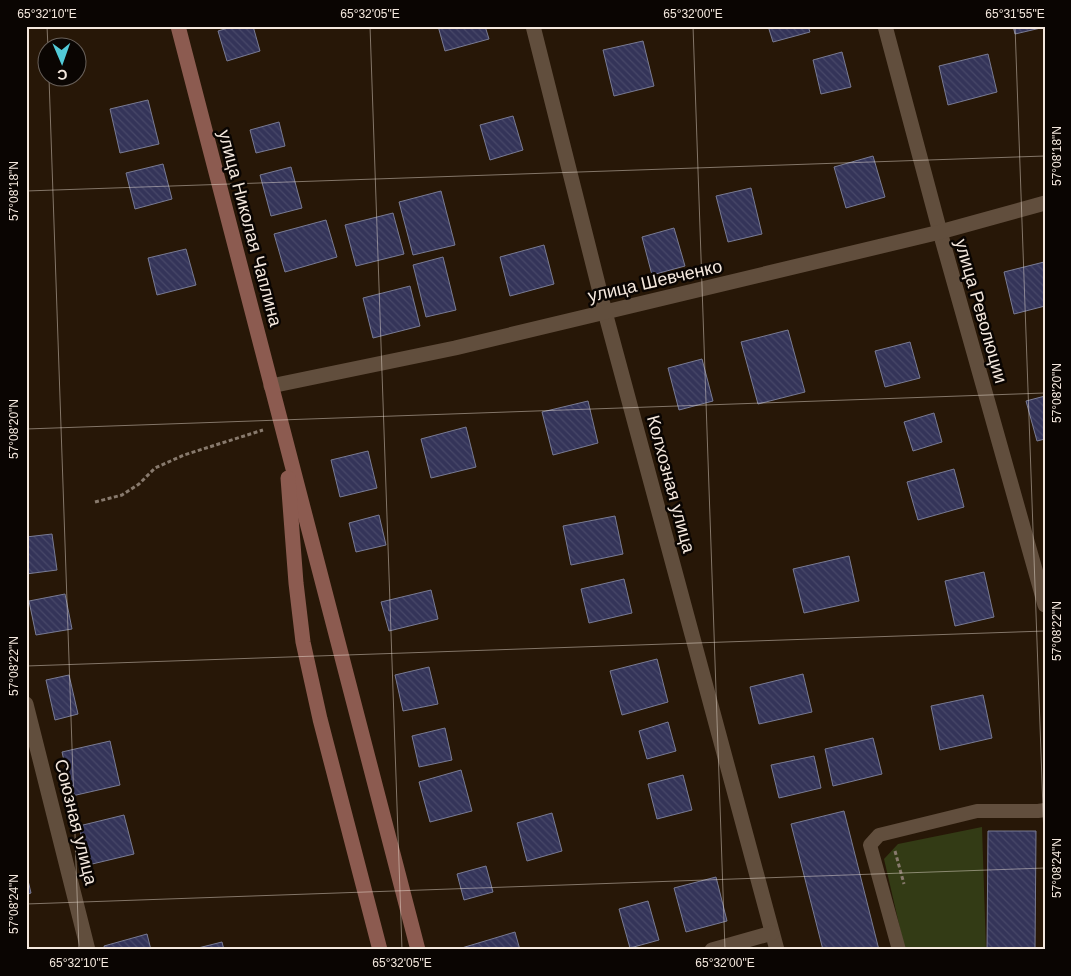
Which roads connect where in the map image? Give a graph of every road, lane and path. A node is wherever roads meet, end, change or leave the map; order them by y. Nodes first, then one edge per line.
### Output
1 (178, 26) edge
2 (533, 26) edge
3 (885, 26) edge
4 (1045, 203) edge
5 (940, 232) junction
6 (605, 312) junction
7 (271, 386) junction
8 (283, 432) junction
9 (95, 502) dead end
10 (1045, 605) edge
11 (26, 704) edge
12 (1045, 810) edge
13 (772, 933) junction
14 (88, 950) edge
15 (380, 950) edge
16 (418, 950) edge
17 (712, 950) edge
18 (776, 950) edge
19 (899, 950) edge

1 - 7 street, улица Николая Чаплина
2 - 6 street, Колхозная улица
3 - 5 street, улица Революции
4 - 5 street, улица Шевченко
5 - 6 street, улица Шевченко
5 - 10 street, улица Революции
6 - 7 street, улица Шевченко
6 - 13 street, Колхозная улица
7 - 8 street, улица Николая Чаплина
8 - 9 path
8 - 15 street
8 - 16 street
11 - 14 street, Союзная улица
12 - 19 lane
13 - 17 street
13 - 18 street, Колхозная улица

